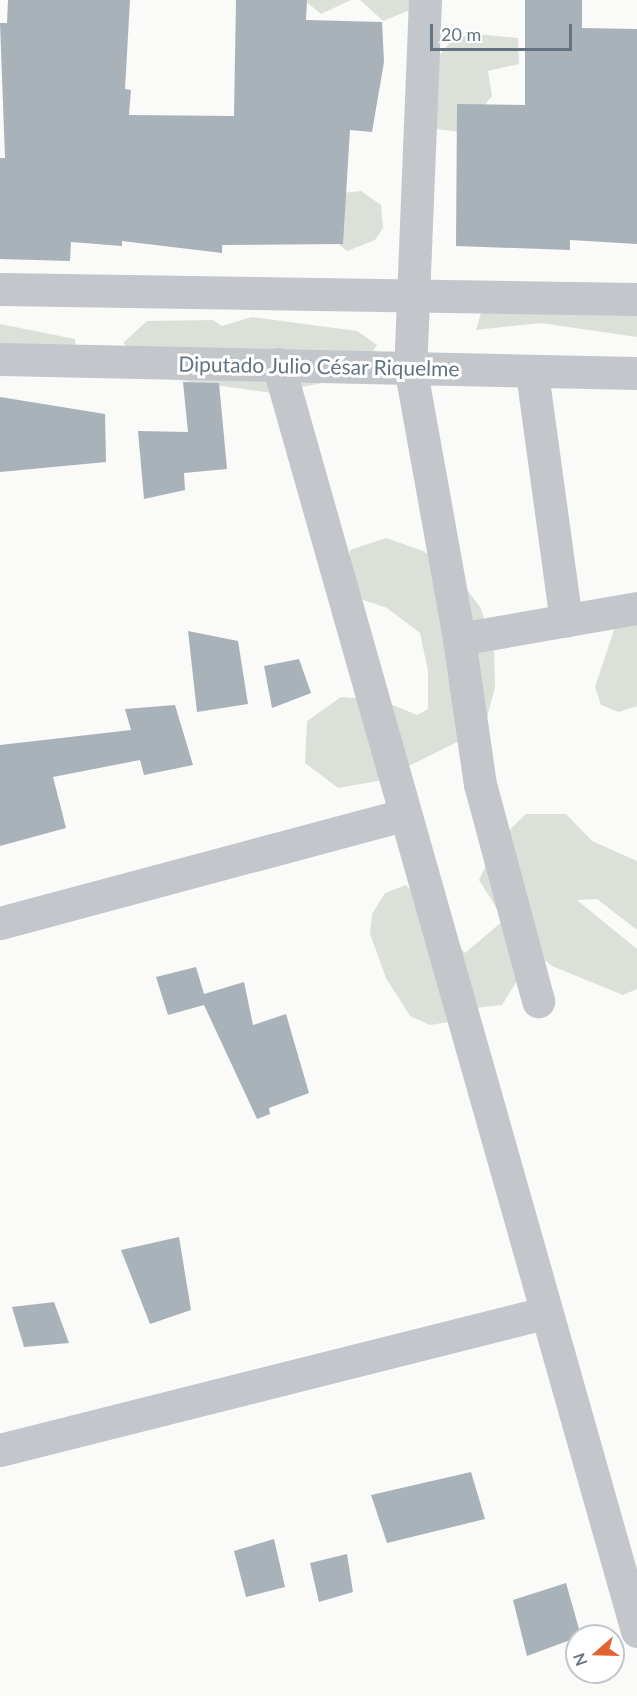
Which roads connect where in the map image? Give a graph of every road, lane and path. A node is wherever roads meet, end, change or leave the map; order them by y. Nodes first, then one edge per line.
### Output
1 (425, 0) edge
2 (0, 289) edge
3 (637, 299) edge
4 (412, 300) junction
5 (0, 358) edge
6 (278, 364) junction
7 (410, 366) junction
8 (532, 373) junction
9 (637, 373) edge
10 (637, 608) edge
11 (566, 621) junction
12 (459, 639) junction
13 (404, 815) junction
14 (0, 923) edge
15 (538, 1001) dead end
16 (544, 1313) junction
17 (0, 1450) edge
18 (637, 1631) edge

1 - 4 street
2 - 4 street
3 - 4 street
4 - 7 street
5 - 6 street, Diputado Julio César Riquelme
6 - 7 street, Diputado Julio César Riquelme
6 - 13 street
7 - 8 street, Diputado Julio César Riquelme
7 - 12 street
8 - 9 street, Diputado Julio César Riquelme
8 - 11 street
10 - 11 street
11 - 12 street
12 - 15 street
13 - 14 street
13 - 16 street
16 - 17 street
16 - 18 street

